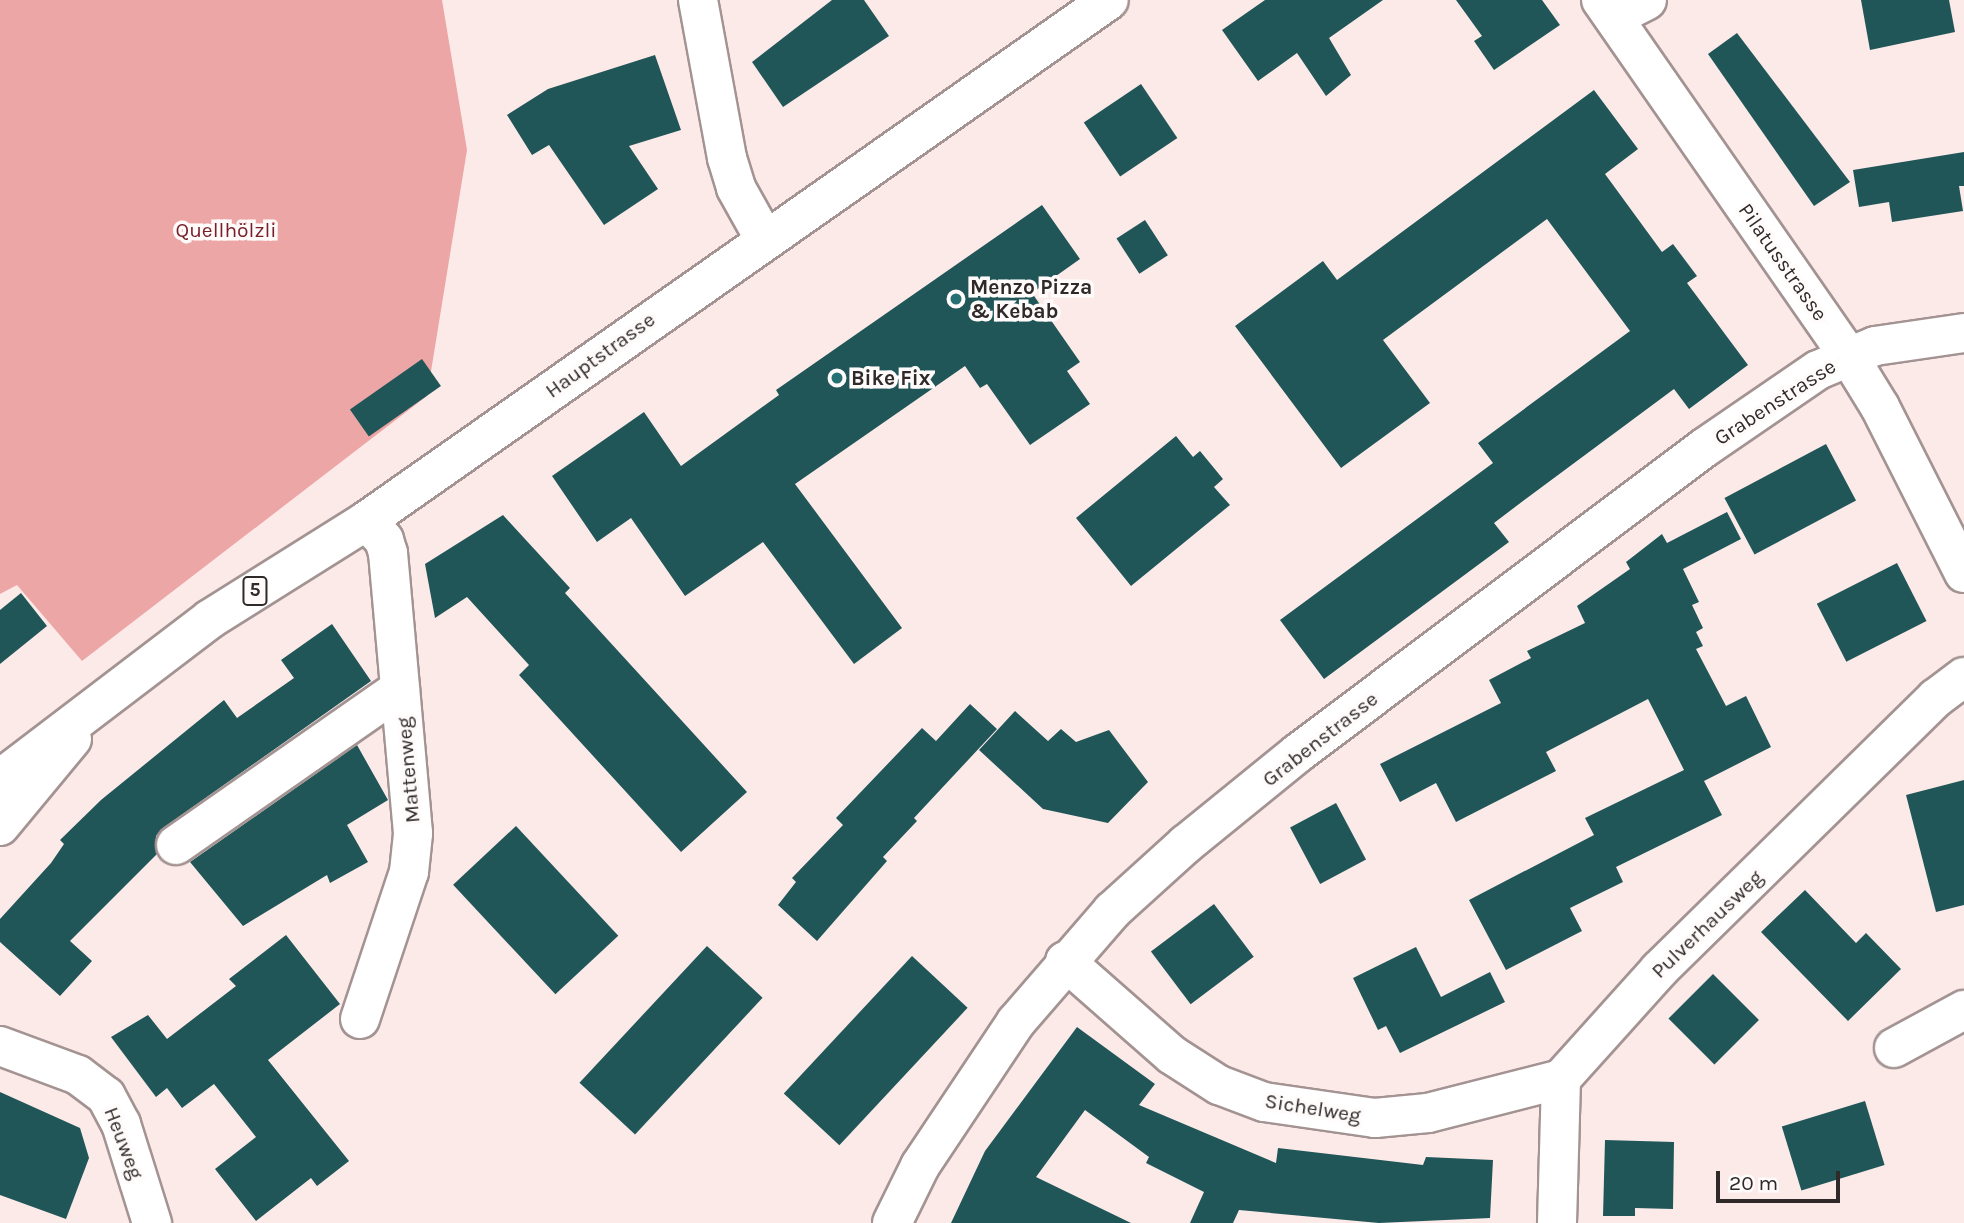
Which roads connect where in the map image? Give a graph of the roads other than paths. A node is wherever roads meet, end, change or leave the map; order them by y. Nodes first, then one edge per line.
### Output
1 (698, 0) edge
2 (1109, 0) edge
3 (1647, 0) edge
4 (1608, 9) edge
5 (764, 238) junction
6 (1964, 333) edge
7 (1848, 355) junction
8 (366, 521) junction
9 (1964, 573) edge
10 (1964, 677) edge
11 (400, 688) junction
12 (93, 712) junction
13 (0, 779) edge
14 (0, 826) edge
15 (176, 845) dead end
16 (1065, 961) junction
17 (1964, 1010) edge
18 (360, 1019) dead end
19 (0, 1046) edge
20 (1894, 1048) dead end
21 (1561, 1079) junction
22 (152, 1223) edge
23 (892, 1223) edge
24 (1557, 1223) edge

1 - 5 street
2 - 5 street, Hauptstrasse
3 - 4 street
4 - 7 street, Pilatusstrasse
5 - 8 street, Hauptstrasse / 5
6 - 7 street, Grabenstrasse
7 - 9 street, Pilatusstrasse
7 - 16 street, Grabenstrasse
8 - 11 street, Mattenweg
8 - 12 street, Hauptstrasse / 5
10 - 21 street, Pulverhausweg
11 - 15 street
11 - 18 street, Mattenweg
12 - 13 street, Hauptstrasse
12 - 14 street, Hauptstrasse
16 - 21 street, Sichelweg
16 - 23 street, Grabenstrasse
17 - 20 street
19 - 22 street, Heuweg
21 - 24 street

